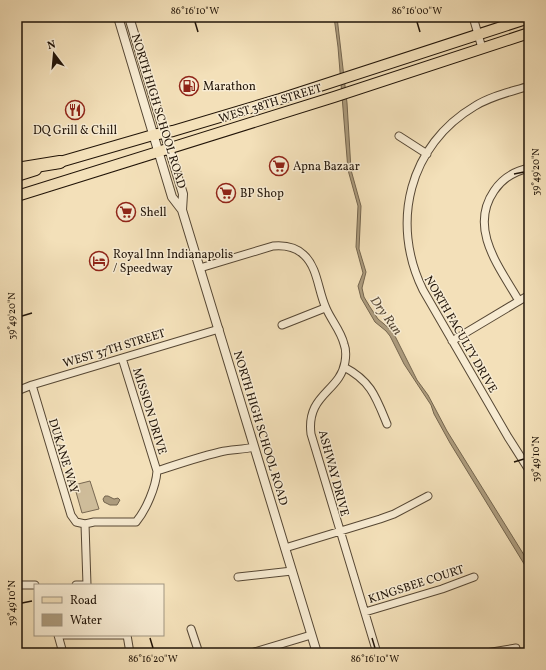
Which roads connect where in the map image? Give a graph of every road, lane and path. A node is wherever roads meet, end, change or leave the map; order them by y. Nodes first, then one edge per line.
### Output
1 (118, 17) edge
2 (129, 17) edge
3 (474, 17) edge
4 (529, 18) edge
5 (529, 33) edge
6 (478, 34) junction
7 (482, 48) junction
8 (529, 86) edge
9 (164, 134) junction
10 (153, 135) junction
11 (399, 136) dead end
12 (169, 148) junction
13 (158, 152) junction
14 (427, 154) junction
15 (60, 162) junction
16 (529, 168) edge
17 (17, 169) edge
18 (17, 176) edge
19 (17, 196) edge
20 (182, 210) junction
21 (200, 268) junction
22 (529, 296) edge
23 (519, 301) junction
24 (326, 308) junction
25 (282, 325) dead end
26 (219, 329) junction
27 (452, 341) junction
28 (122, 358) junction
29 (344, 367) junction
30 (32, 385) junction
31 (17, 391) edge
32 (387, 424) dead end
33 (254, 447) junction
34 (528, 465) edge
35 (157, 471) junction
36 (428, 496) dead end
37 (85, 524) junction
38 (339, 532) junction
39 (285, 548) junction
40 (292, 572) junction
41 (238, 577) dead end
42 (474, 577) dead end
43 (87, 584) edge
44 (17, 585) edge
45 (34, 585) edge
46 (365, 612) junction
47 (191, 629) dead end
48 (311, 635) junction
49 (58, 636) edge
50 (127, 636) edge
51 (516, 648) dead end
52 (63, 653) edge
53 (130, 653) edge
54 (199, 653) edge
55 (251, 653) edge
56 (317, 653) edge
57 (377, 653) edge
58 (486, 653) edge

1 - 10 street, NORTH HIGH SCHOOL ROAD
2 - 9 street, NORTH HIGH SCHOOL ROAD
3 - 6 street
4 - 6 main road, WEST 38TH STREET
5 - 7 main road, WEST 38TH STREET
6 - 7 street
6 - 9 main road, WEST 38TH STREET
7 - 12 main road, WEST 38TH STREET
8 - 14 street, NORTH FACULTY DRIVE
9 - 10 main road, WEST 38TH STREET
9 - 12 street, NORTH HIGH SCHOOL ROAD
10 - 13 street, NORTH HIGH SCHOOL ROAD
10 - 15 main road, WEST 38TH STREET
11 - 14 street
12 - 13 main road, WEST 38TH STREET
12 - 20 street, NORTH HIGH SCHOOL ROAD
13 - 19 main road, WEST 38TH STREET
13 - 20 street, NORTH HIGH SCHOOL ROAD
14 - 27 street, NORTH FACULTY DRIVE
15 - 17 highway
15 - 18 main road, WEST 38TH STREET
16 - 23 street
20 - 21 street, NORTH HIGH SCHOOL ROAD
21 - 24 street
21 - 26 street, NORTH HIGH SCHOOL ROAD
22 - 23 street
23 - 27 street
24 - 25 street
24 - 29 street
26 - 28 street, WEST 37TH STREET
26 - 33 street, NORTH HIGH SCHOOL ROAD
27 - 34 street, NORTH FACULTY DRIVE
28 - 30 street, WEST 37TH STREET
28 - 35 street, MISSION DRIVE
29 - 32 street
29 - 38 street, ASHWAY DRIVE
30 - 31 street, WEST 37TH STREET
30 - 37 street, DUKANE WAY
33 - 35 street
33 - 39 street, NORTH HIGH SCHOOL ROAD
35 - 37 street
36 - 38 street
37 - 43 street
38 - 39 street
38 - 46 street, ASHWAY DRIVE
39 - 40 street, NORTH HIGH SCHOOL ROAD
40 - 41 street
40 - 48 street, NORTH HIGH SCHOOL ROAD
42 - 46 street, KINGSBEE COURT
44 - 45 street
46 - 57 street, ASHWAY DRIVE
47 - 54 street
48 - 55 street
48 - 56 street, NORTH HIGH SCHOOL ROAD
49 - 52 street
50 - 53 street
51 - 58 street

